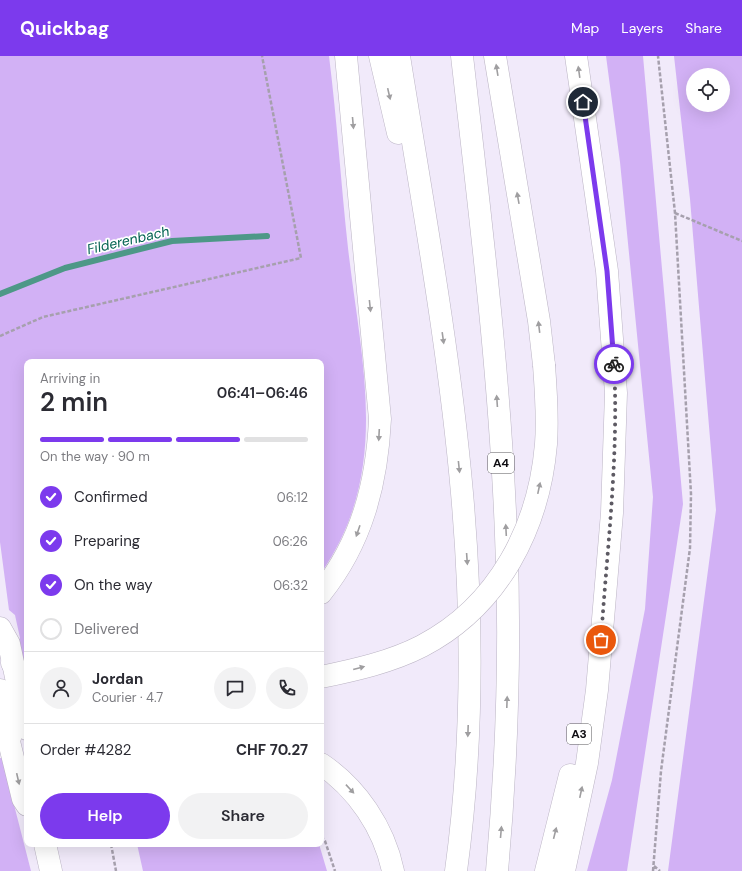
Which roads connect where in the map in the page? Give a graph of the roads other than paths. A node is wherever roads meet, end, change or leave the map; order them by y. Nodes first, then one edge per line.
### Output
1 (346, 56) edge
2 (380, 56) edge
3 (399, 56) edge
4 (462, 56) edge
5 (495, 56) edge
6 (576, 56) edge
7 (437, 299) junction
8 (324, 589) edge
9 (604, 596) junction
10 (0, 628) edge
11 (12, 663) junction
12 (324, 676) edge
13 (24, 682) edge
14 (0, 690) edge
15 (0, 702) edge
16 (22, 725) edge
17 (324, 766) edge
18 (24, 800) edge
19 (46, 847) edge
20 (51, 871) edge
21 (393, 871) edge
22 (456, 871) edge
23 (497, 871) edge
24 (546, 871) edge
25 (564, 871) edge

1 -> 8 main road
2 -> 7 main road
3 - 7 main road
23 -> 4 main road, A4
12 -> 5 main road, bridge
9 -> 6 main road, A3
7 -> 22 main road
24 -> 9 main road, A3
25 -> 9 main road
10 - 11 main road
11 - 13 main road
11 - 16 main road
14 - 16 main road
15 - 16 main road
16 -> 18 main road
17 -> 21 main road
19 - 20 main road

